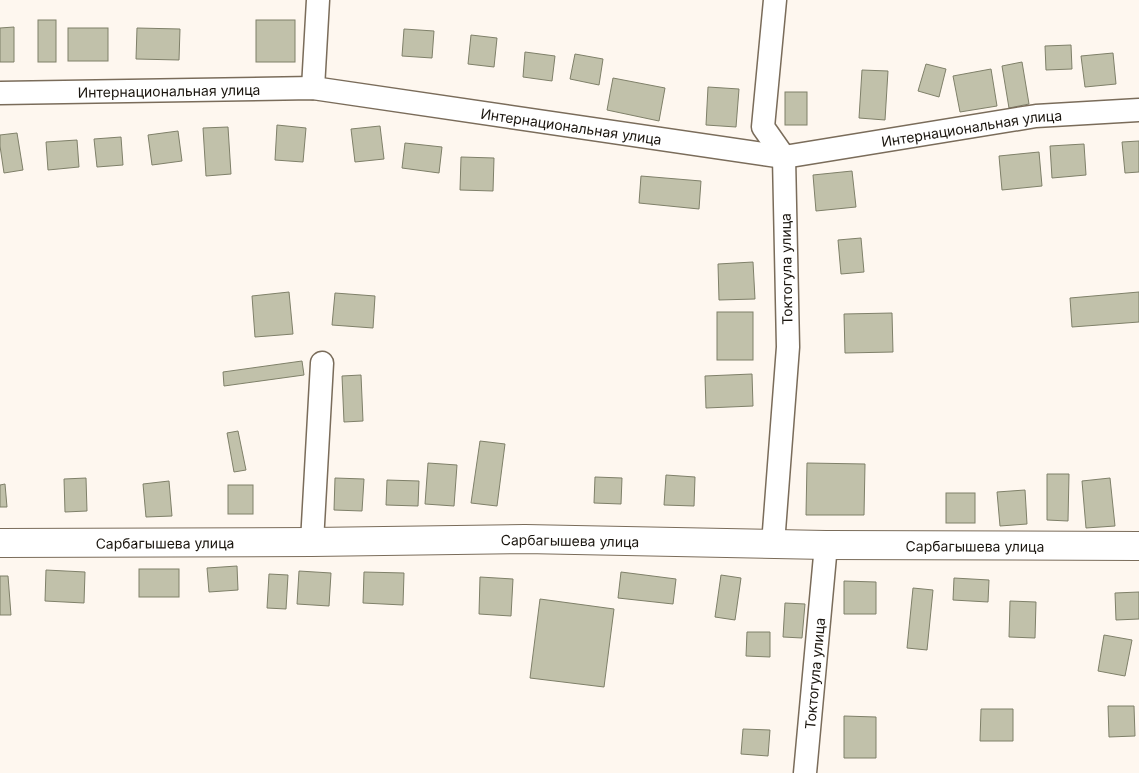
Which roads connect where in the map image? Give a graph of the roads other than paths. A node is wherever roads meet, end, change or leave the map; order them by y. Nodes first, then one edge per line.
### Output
1 (318, 0) edge
2 (775, 0) edge
3 (313, 88) junction
4 (0, 93) edge
5 (1139, 110) edge
6 (784, 157) junction
7 (322, 363) dead end
8 (312, 542) junction
9 (0, 543) edge
10 (773, 544) junction
11 (826, 545) junction
12 (1139, 546) edge
13 (805, 773) edge

1 - 3 street
2 - 6 street
3 - 4 street, Интернациональная улица
3 - 6 street, Интернациональная улица
5 - 6 street, Интернациональная улица
6 - 10 street, Токтогула улица
7 - 8 street
8 - 9 street, Сарбагышева улица
8 - 10 street, Сарбагышева улица
10 - 11 street, Сарбагышева улица
11 - 12 street, Сарбагышева улица
11 - 13 street, Токтогула улица

